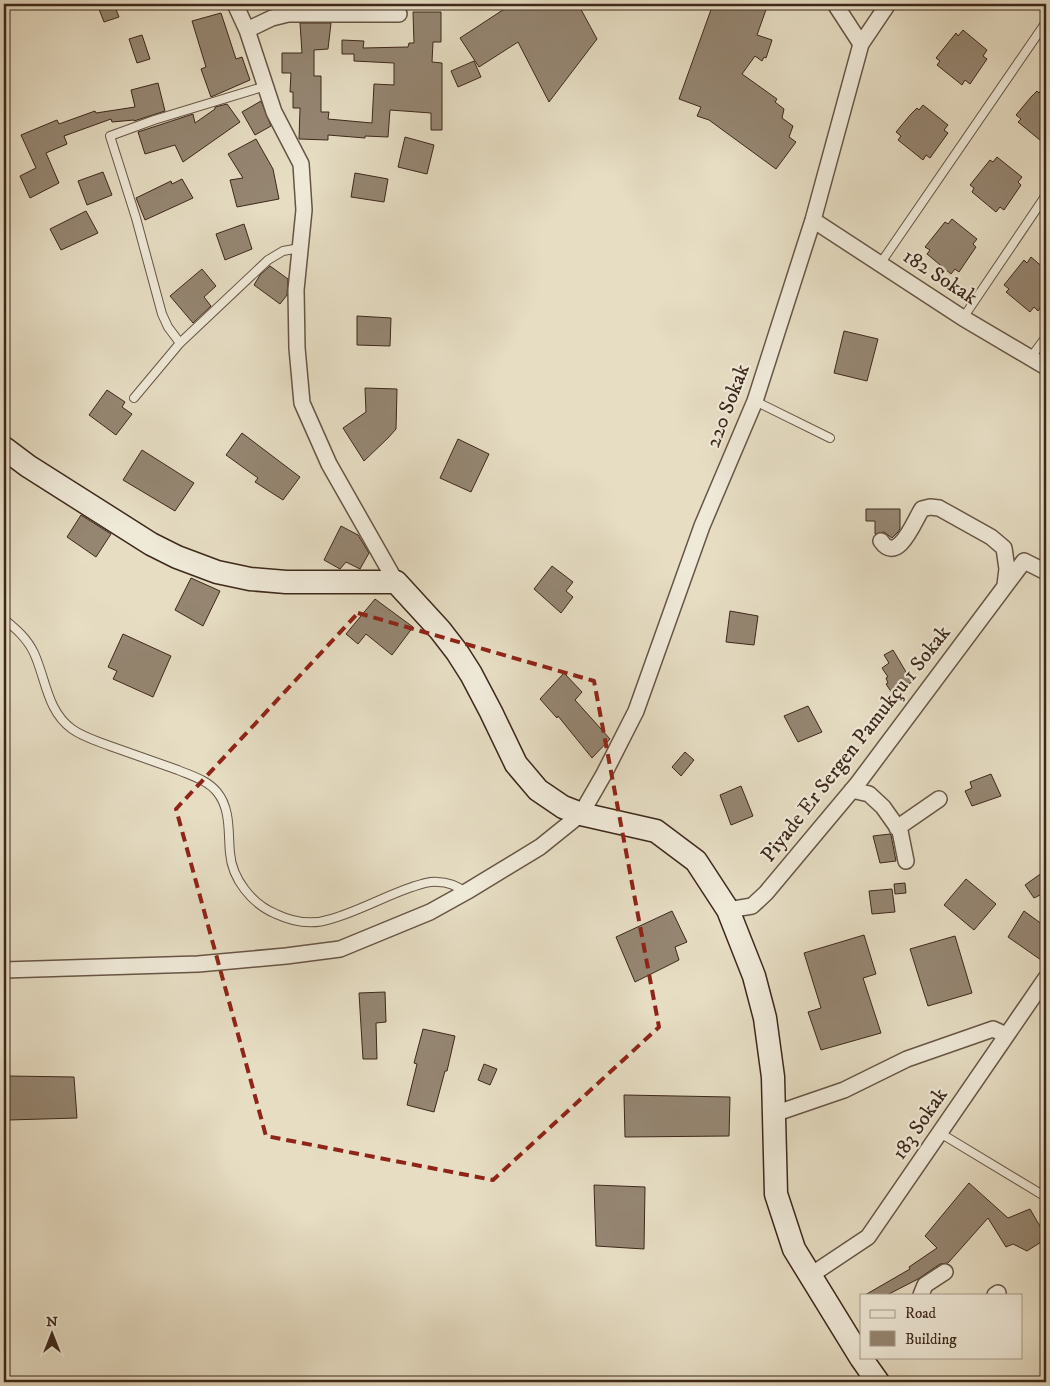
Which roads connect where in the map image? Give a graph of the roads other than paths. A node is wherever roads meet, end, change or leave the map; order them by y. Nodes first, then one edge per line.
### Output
1 (235, 4) edge
2 (835, 4) edge
3 (888, 4) edge
4 (344, 8) edge
5 (287, 9) edge
6 (399, 9) edge
7 (1046, 22) edge
8 (247, 30) junction
9 (861, 44) junction
10 (266, 86) junction
11 (1046, 195) edge
12 (813, 220) junction
13 (300, 248) junction
14 (880, 264) junction
15 (964, 318) junction
16 (1046, 337) edge
17 (180, 343) junction
18 (1031, 357) junction
19 (1046, 366) edge
20 (134, 398) dead end
21 (755, 401) junction
22 (830, 438) dead end
23 (4, 448) edge
24 (881, 541) dead end
25 (1046, 572) edge
26 (396, 582) junction
27 (1004, 587) junction
28 (4, 619) edge
29 (852, 790) junction
30 (940, 799) dead end
31 (581, 814) junction
32 (897, 828) junction
33 (906, 861) dead end
34 (466, 892) junction
35 (728, 910) junction
36 (4, 970) edge
37 (1046, 978) edge
38 (1006, 1036) junction
39 (774, 1114) junction
40 (940, 1133) junction
41 (1045, 1194) edge
42 (945, 1272) dead end
43 (811, 1275) junction
44 (921, 1294) edge
45 (856, 1340) edge
46 (865, 1358) edge
47 (878, 1382) edge

1 - 8 street
2 - 9 street
3 - 9 street, 220 Sokak
4 - 5 street
4 - 6 street
5 - 8 street
7 - 14 lane
8 - 10 street
9 - 12 street, 220 Sokak
10 - 13 street
10 - 17 lane
11 - 15 lane
12 - 14 street, 182 Sokak
12 - 21 street, 220 Sokak
13 - 17 lane
13 - 26 street
14 - 15 street, 182 Sokak
15 - 18 street, 182 Sokak
16 - 18 lane
17 - 20 lane
18 - 19 street, 182 Sokak
21 - 22 lane
21 - 31 street, 220 Sokak
23 - 26 street
24 - 27 street
25 - 27 street, Piyade Er Sergen Pamukçu 1 Sokak
26 - 31 street
27 - 29 street, Piyade Er Sergen Pamukçu 1 Sokak
28 - 34 lane
29 - 32 street
29 - 35 street, Piyade Er Sergen Pamukçu 1 Sokak
30 - 32 street
31 - 34 street
31 - 35 street
32 - 33 street
34 - 36 street
35 - 39 street
37 - 38 street, 183 Sokak
38 - 39 street
38 - 40 street, 183 Sokak
39 - 43 street
40 - 41 lane
40 - 43 street, 183 Sokak
42 - 44 street
43 - 45 street
46 - 47 street

